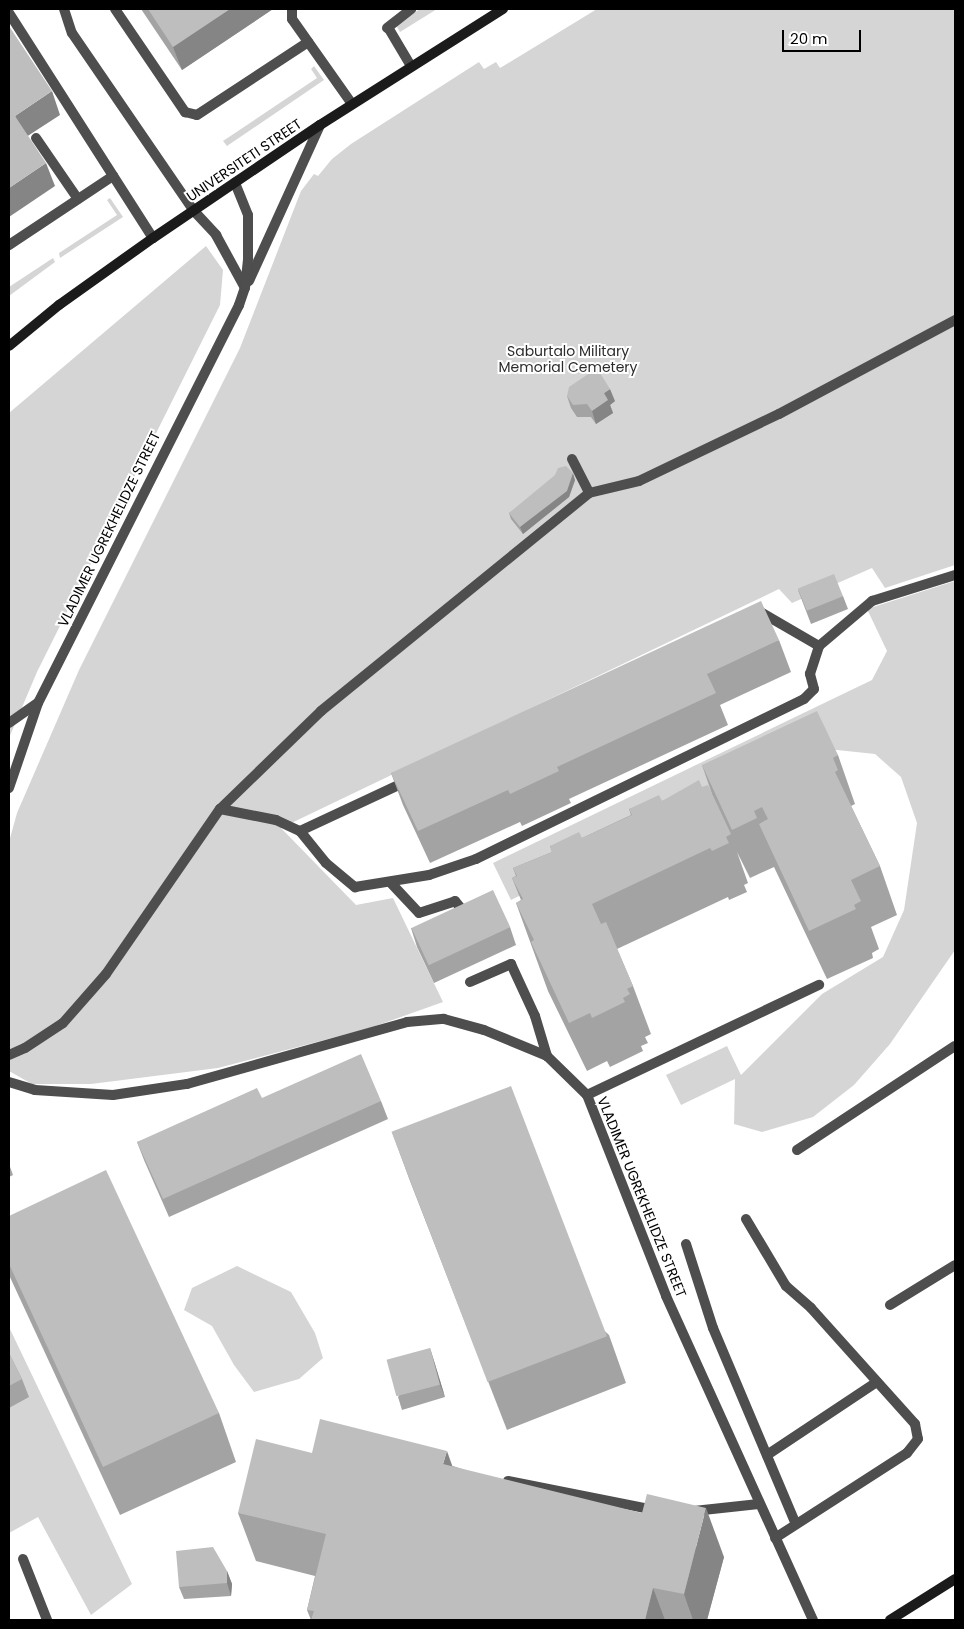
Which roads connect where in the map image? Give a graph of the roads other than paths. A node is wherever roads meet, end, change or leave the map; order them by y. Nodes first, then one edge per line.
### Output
1 (64, 9) edge
2 (115, 9) edge
3 (292, 9) edge
4 (411, 9) edge
5 (504, 9) edge
6 (9, 13) edge
7 (308, 42) junction
8 (410, 66) junction
9 (352, 104) junction
10 (320, 125) junction
11 (36, 138) dead end
12 (113, 176) junction
13 (235, 182) junction
14 (78, 199) junction
15 (194, 210) junction
16 (153, 238) junction
17 (9, 245) edge
18 (245, 288) junction
19 (955, 320) edge
20 (9, 346) edge
21 (572, 458) dead end
22 (589, 492) junction
23 (955, 575) edge
24 (758, 615) edge
25 (819, 646) junction
26 (38, 703) junction
27 (9, 723) edge
28 (415, 777) edge
29 (9, 788) edge
30 (220, 809) junction
31 (300, 831) junction
32 (390, 882) junction
33 (469, 919) edge
34 (470, 982) dead end
35 (819, 986) dead end
36 (955, 1046) edge
37 (9, 1055) edge
38 (547, 1056) junction
39 (9, 1082) edge
40 (587, 1096) junction
41 (797, 1150) dead end
42 (746, 1219) dead end
43 (686, 1244) dead end
44 (955, 1264) edge
45 (890, 1305) dead end
46 (877, 1382) junction
47 (767, 1455) junction
48 (500, 1479) edge
49 (759, 1504) junction
50 (796, 1522) junction
51 (775, 1538) junction
52 (23, 1559) dead end
53 (955, 1580) edge
54 (48, 1620) edge
55 (813, 1620) edge
56 (890, 1620) edge

1 - 15 street
2 - 7 street
3 - 7 street
4 - 8 street
5 - 8 main road, UNIVERSITETI STREET
6 - 12 street
7 - 9 street
8 - 9 main road, UNIVERSITETI STREET
9 - 10 main road, UNIVERSITETI STREET
10 - 13 main road, UNIVERSITETI STREET
10 - 18 street
11 - 14 street
12 - 14 street
12 - 16 street
13 - 15 main road, UNIVERSITETI STREET
13 - 18 street, VLADIMER UGREKHELIDZE STREET
14 - 17 street
15 - 16 main road, UNIVERSITETI STREET
15 - 18 street
16 - 20 main road, UNIVERSITETI STREET
18 - 26 street, VLADIMER UGREKHELIDZE STREET
19 - 22 street
21 - 22 street
22 - 30 street
23 - 25 street
24 - 25 street
25 - 32 street
26 - 27 street
26 - 29 street, VLADIMER UGREKHELIDZE STREET
28 - 31 street
30 - 31 street
30 - 37 street
31 - 32 street
32 - 33 street
34 - 38 street
35 - 40 street
36 - 41 street
38 - 39 street, VLADIMER UGREKHELIDZE STREET
38 - 40 street, VLADIMER UGREKHELIDZE STREET
40 - 49 street, VLADIMER UGREKHELIDZE STREET
42 - 46 street
43 - 47 street
44 - 45 street
46 - 47 street
46 - 50 street
47 - 50 street
48 - 49 street
49 - 51 street, VLADIMER UGREKHELIDZE STREET
50 - 51 street
51 - 55 street, VLADIMER UGREKHELIDZE STREET
52 - 54 street
53 - 56 main road

